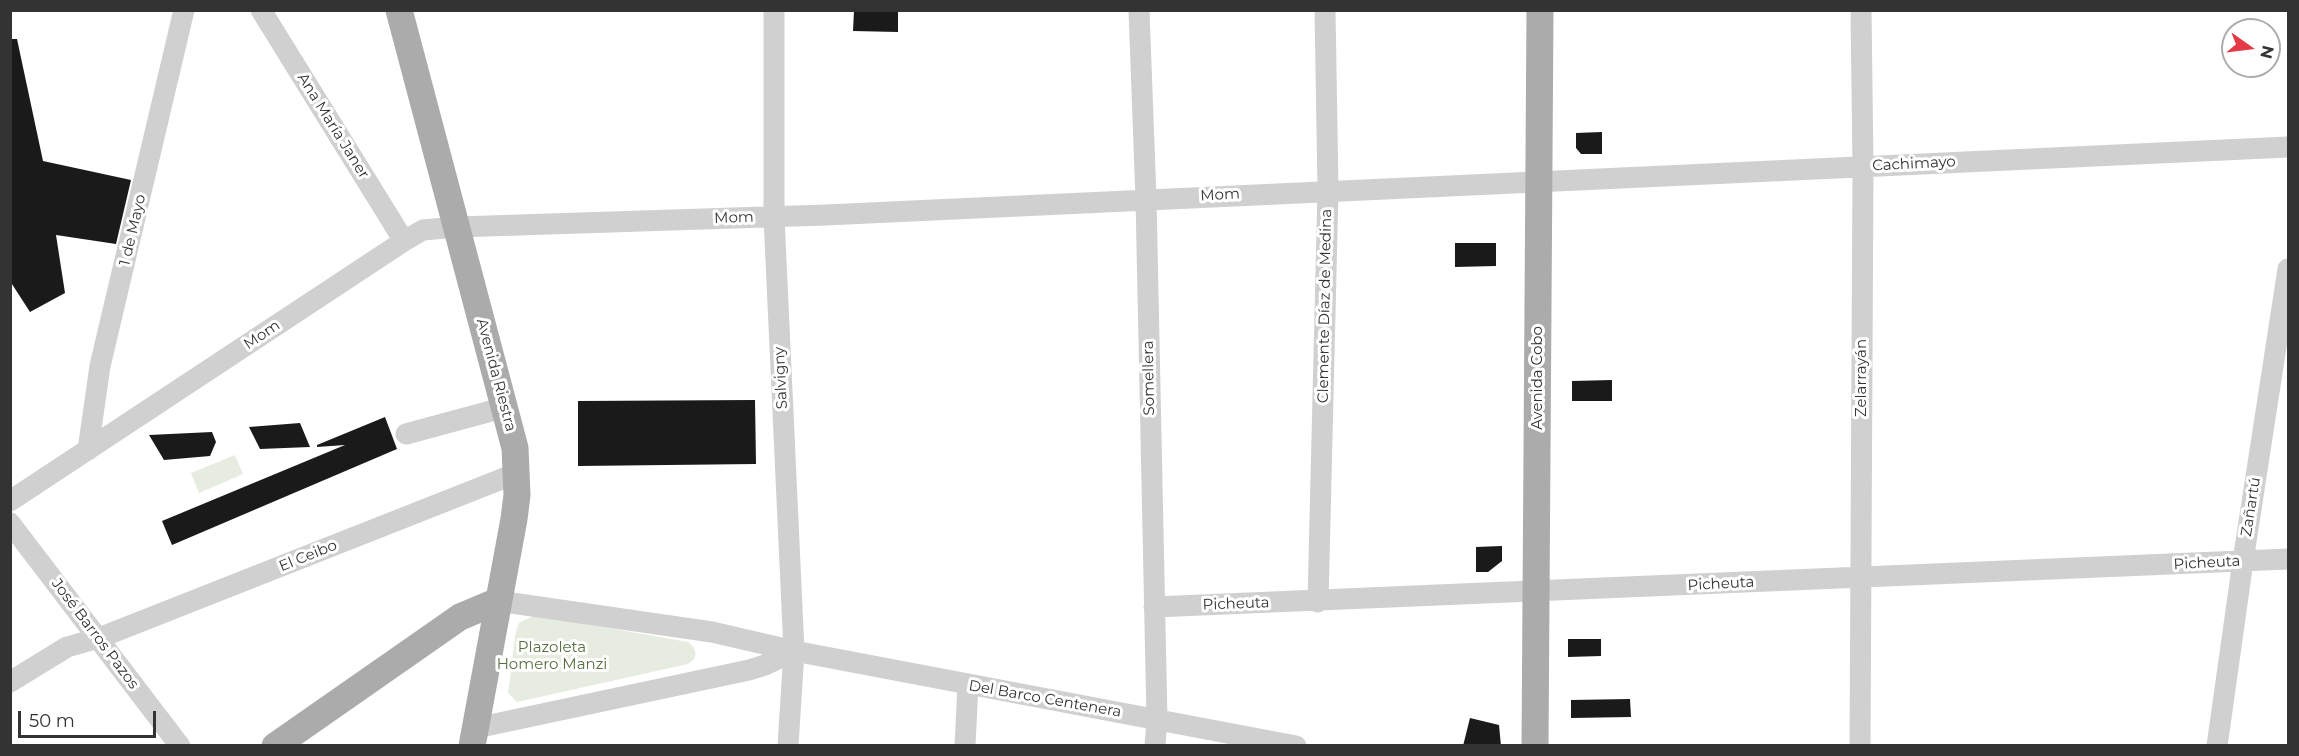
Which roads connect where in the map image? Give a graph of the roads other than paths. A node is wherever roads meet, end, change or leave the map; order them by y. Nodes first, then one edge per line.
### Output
1 (184, 10) edge
2 (261, 10) edge
3 (399, 10) edge
4 (774, 10) edge
5 (1139, 10) edge
6 (1325, 10) edge
7 (1540, 10) edge
8 (1861, 10) edge
9 (2289, 147) edge
10 (1863, 166) junction
11 (1539, 181) junction
12 (1328, 190) junction
13 (1146, 199) junction
14 (774, 217) junction
15 (457, 227) junction
16 (404, 241) junction
17 (2289, 269) edge
18 (506, 407) junction
19 (406, 434) dead end
20 (88, 450) junction
21 (517, 473) junction
22 (10, 501) edge
23 (10, 523) edge
24 (2289, 559) edge
25 (2243, 561) junction
26 (1861, 578) junction
27 (1536, 592) junction
28 (498, 601) junction
29 (1318, 602) junction
30 (1154, 607) junction
31 (99, 638) junction
32 (794, 651) junction
33 (10, 682) edge
34 (968, 684) junction
35 (1157, 719) junction
36 (474, 737) edge
37 (180, 746) edge
38 (275, 746) edge
39 (788, 746) edge
40 (965, 746) edge
41 (1155, 746) edge
42 (1296, 746) edge
43 (1535, 746) edge
44 (1860, 746) edge
45 (2217, 746) edge

1 - 20 street, 1 de Mayo
2 - 16 street, Ana María Janer
3 - 15 main road, Avenida Riestra
4 - 14 street, Salvigny
5 - 13 street, Somellera
6 - 12 street, Clemente Díaz de Medina
7 - 11 main road, Avenida Cobo
8 - 10 street, Zelarrayán
9 - 10 street, Cachimayo
10 - 11 street, Cachimayo
10 - 26 street, Zelarrayán
11 - 12 street, Mom
11 - 27 main road, Avenida Cobo
12 - 13 street, Mom
12 - 29 street, Clemente Díaz de Medina
13 - 14 street, Mom
13 - 30 street, Somellera
14 - 15 street, Mom
14 - 32 street, Salvigny
15 - 16 street, Mom
15 - 18 main road, Avenida Riestra
16 - 20 street, Mom
17 - 25 street, Zañartú
18 - 19 street
18 - 21 main road, Avenida Riestra
20 - 22 street, Mom
21 - 28 main road, Avenida Riestra
21 - 31 street, El Ceibo
23 - 31 street, José Barros Pazos
24 - 25 street, Picheuta
25 - 26 street, Picheuta
25 - 45 street, Zañartú
26 - 27 street, Picheuta
26 - 44 street, Zelarrayán
27 - 29 street, Picheuta
27 - 43 main road, Avenida Cobo
28 - 32 street, Del Barco Centenera
28 - 36 main road, Avenida Riestra
28 - 38 main road
29 - 30 street, Picheuta
30 - 35 street, Somellera
31 - 33 street, El Ceibo
31 - 37 street, José Barros Pazos
32 - 34 street, Del Barco Centenera
32 - 36 street
32 - 39 street, Salvigny
34 - 35 street, Del Barco Centenera
34 - 40 street
35 - 41 street, Somellera
35 - 42 street, Del Barco Centenera

